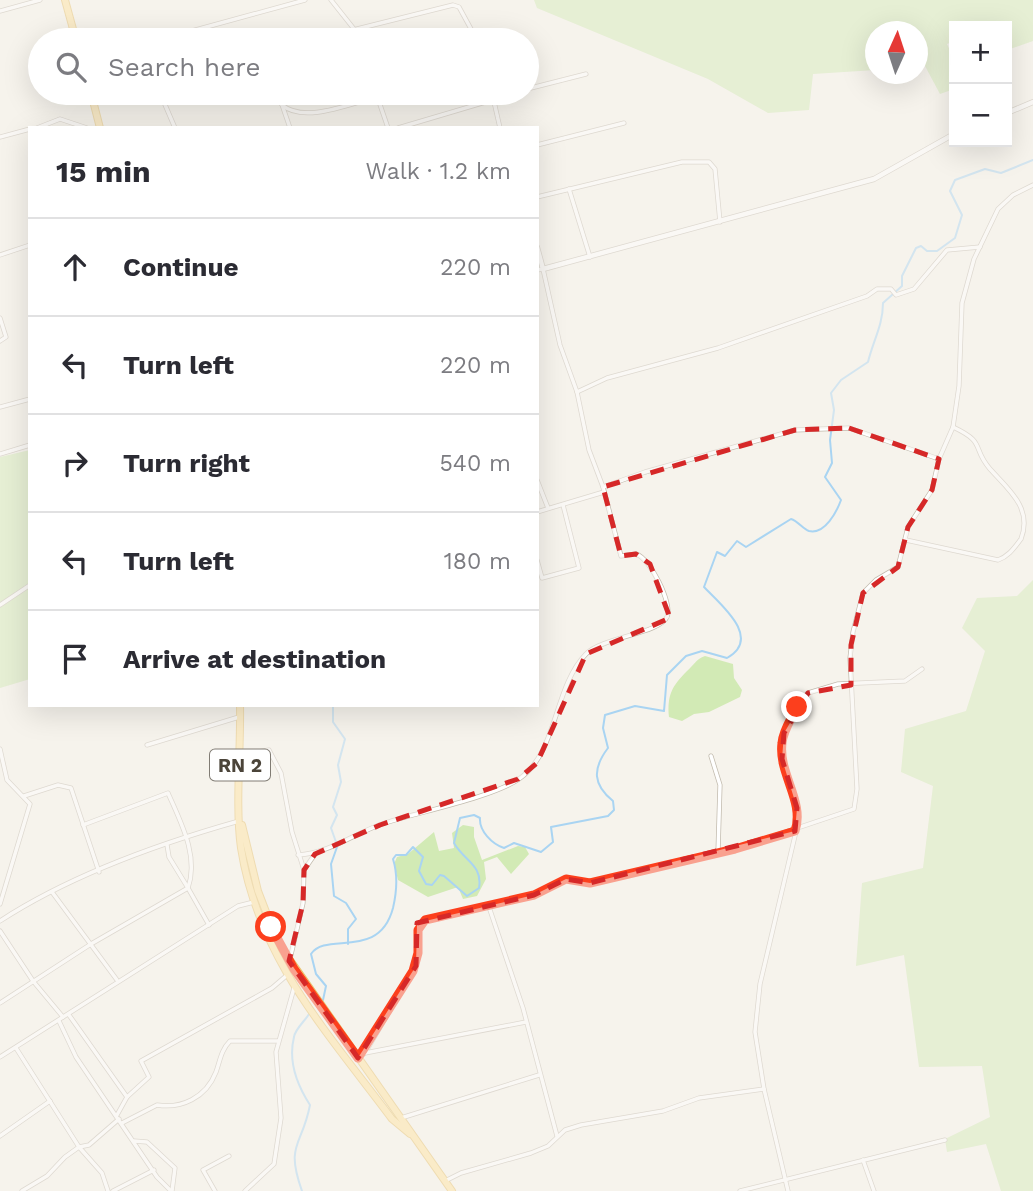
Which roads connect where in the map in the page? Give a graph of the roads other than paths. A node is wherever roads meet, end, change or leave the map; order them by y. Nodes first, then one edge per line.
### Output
1 (40, 0) edge
2 (65, 0) edge
3 (305, 0) edge
4 (331, 0) edge
5 (0, 11) edge
6 (73, 28) edge
7 (203, 28) edge
8 (353, 28) edge
9 (358, 28) edge
10 (470, 28) edge
11 (586, 74) dead end
12 (539, 86) edge
13 (1033, 102) edge
14 (94, 105) edge
15 (165, 105) edge
16 (282, 105) joint
17 (341, 105) edge
18 (380, 105) edge
19 (473, 105) edge
20 (495, 105) edge
21 (1012, 111) edge
22 (414, 122) junction
23 (624, 123) dead end
24 (42, 126) edge
25 (82, 126) edge
26 (98, 126) edge
27 (174, 126) edge
28 (289, 126) edge
29 (387, 126) edge
30 (403, 126) edge
31 (415, 126) edge
32 (500, 126) edge
33 (28, 130) edge
34 (0, 137) edge
35 (949, 137) edge
36 (539, 144) edge
37 (1033, 185) edge
38 (569, 188) junction
39 (539, 196) edge
40 (720, 222) junction
41 (28, 246) edge
42 (981, 247) junction
43 (0, 255) edge
44 (590, 257) junction
45 (540, 270) edge
46 (0, 318) edge
47 (0, 341) edge
48 (577, 392) junction
49 (28, 400) edge
50 (0, 407) edge
51 (953, 427) junction
52 (28, 446) edge
53 (0, 454) edge
54 (939, 459) junction
55 (539, 485) edge
56 (604, 490) junction
57 (563, 505) junction
58 (548, 509) junction
59 (539, 511) edge
60 (906, 540) junction
61 (540, 579) edge
62 (28, 586) edge
63 (0, 605) edge
64 (922, 669) dead end
65 (851, 685) junction
66 (240, 707) edge
67 (241, 717) junction
68 (147, 745) dead end
69 (0, 748) edge
70 (711, 756) dead end
71 (240, 760) junction
72 (24, 796) junction
73 (241, 823) junction
74 (83, 825) junction
75 (795, 831) junction
76 (187, 839) junction
77 (167, 845) junction
78 (718, 852) junction
79 (315, 854) junction
80 (298, 855) junction
81 (304, 870) junction
82 (99, 872) junction
83 (188, 888) junction
84 (51, 892) junction
85 (254, 902) junction
86 (0, 904) edge
87 (488, 904) junction
88 (0, 914) edge
89 (0, 921) edge
90 (209, 925) junction
91 (0, 931) edge
92 (91, 944) junction
93 (289, 961) junction
94 (286, 976) junction
95 (33, 981) junction
96 (117, 981) junction
97 (294, 988) junction
98 (0, 1003) edge
99 (69, 1015) junction
100 (61, 1019) junction
101 (527, 1022) junction
102 (278, 1041) junction
103 (16, 1048) junction
104 (365, 1053) junction
105 (0, 1057) edge
106 (358, 1058) junction
107 (540, 1075) junction
108 (764, 1089) junction
109 (127, 1097) junction
110 (51, 1100) junction
111 (401, 1118) junction
112 (119, 1119) junction
113 (410, 1134) junction
114 (0, 1136) edge
115 (557, 1136) junction
116 (945, 1140) dead end
117 (134, 1141) junction
118 (79, 1147) junction
119 (229, 1156) dead end
120 (863, 1159) junction
121 (154, 1170) junction
122 (785, 1179) junction
123 (445, 1181) junction
124 (22, 1191) edge
125 (108, 1191) edge
126 (113, 1191) edge
127 (171, 1191) edge
128 (215, 1191) edge
129 (245, 1191) edge
130 (452, 1191) edge
131 (740, 1191) edge
132 (788, 1191) edge
133 (874, 1191) edge

1 - 5 street
2 - 6 main road
3 - 7 street
4 - 8 street
9 - 10 street
11 - 12 street
13 - 21 street
14 - 26 main road
15 - 27 street
16 - 17 street
16 - 28 street
18 - 29 street
19 - 22 street
20 - 32 street
22 - 30 street
22 - 31 street
23 - 36 street
24 - 25 street
33 - 34 street
35 - 40 street
37 - 42 street
38 - 39 street
38 - 40 street
38 - 44 street
40 - 44 street
41 - 43 street
42 - 48 street
42 - 51 street
44 - 45 street
45 - 48 street
46 - 47 street
48 - 56 street
49 - 50 street
51 - 54 street
51 - 60 street
52 - 53 street
54 - 56 street
54 - 60 street
55 - 58 street
56 - 57 street
56 - 79 street
57 - 58 street
57 - 61 street
58 - 59 street
60 - 65 street
62 - 63 street
64 - 65 street
65 - 75 street
65 - 75 street
66 - 67 main road, RN 2
67 - 68 street
67 - 71 main road, RN 2
69 - 72 street
70 - 78 street
71 - 73 main road, RN 2
71 - 80 street
72 - 74 street
72 - 86 street
73 - 76 street
73 - 85 main road, RN 2
73 - 93 main road, RN 2
74 - 76 street
74 - 82 street
75 - 78 street
75 - 108 street
76 - 77 street
76 - 83 street
77 - 82 street
77 - 83 street
78 - 87 street
79 - 80 street
79 - 81 street
80 - 81 street
81 - 93 street
82 - 84 street
83 - 90 street
83 - 92 street
84 - 89 street
84 - 92 street
85 - 90 street
85 - 94 main road, RN 2
87 - 101 street
87 - 104 street
88 - 89 street
90 - 96 street
91 - 95 street
92 - 95 street
92 - 96 street
93 - 106 main road, RN 2
94 - 97 main road, RN 2
94 - 109 street
95 - 98 street
95 - 100 street
96 - 99 street
97 - 102 street
97 - 113 main road, RN 2
99 - 100 street
99 - 109 street
100 - 103 street
100 - 112 street
101 - 104 street
101 - 107 street
102 - 112 street
102 - 129 street
103 - 105 street
103 - 110 street
104 - 106 street
106 - 111 main road, RN 2
107 - 111 street
107 - 115 street
108 - 115 street
108 - 122 street
109 - 112 street
110 - 114 street
110 - 118 street
111 - 113 main road, RN 2
112 - 117 street
112 - 118 street
113 - 123 main road, RN 2
115 - 123 street
116 - 120 street
117 - 121 street
117 - 127 street
118 - 124 street
118 - 125 street
119 - 128 street
120 - 122 street
120 - 133 street
121 - 126 street
121 - 127 street
122 - 131 street
122 - 132 street
123 - 130 main road, RN 2

